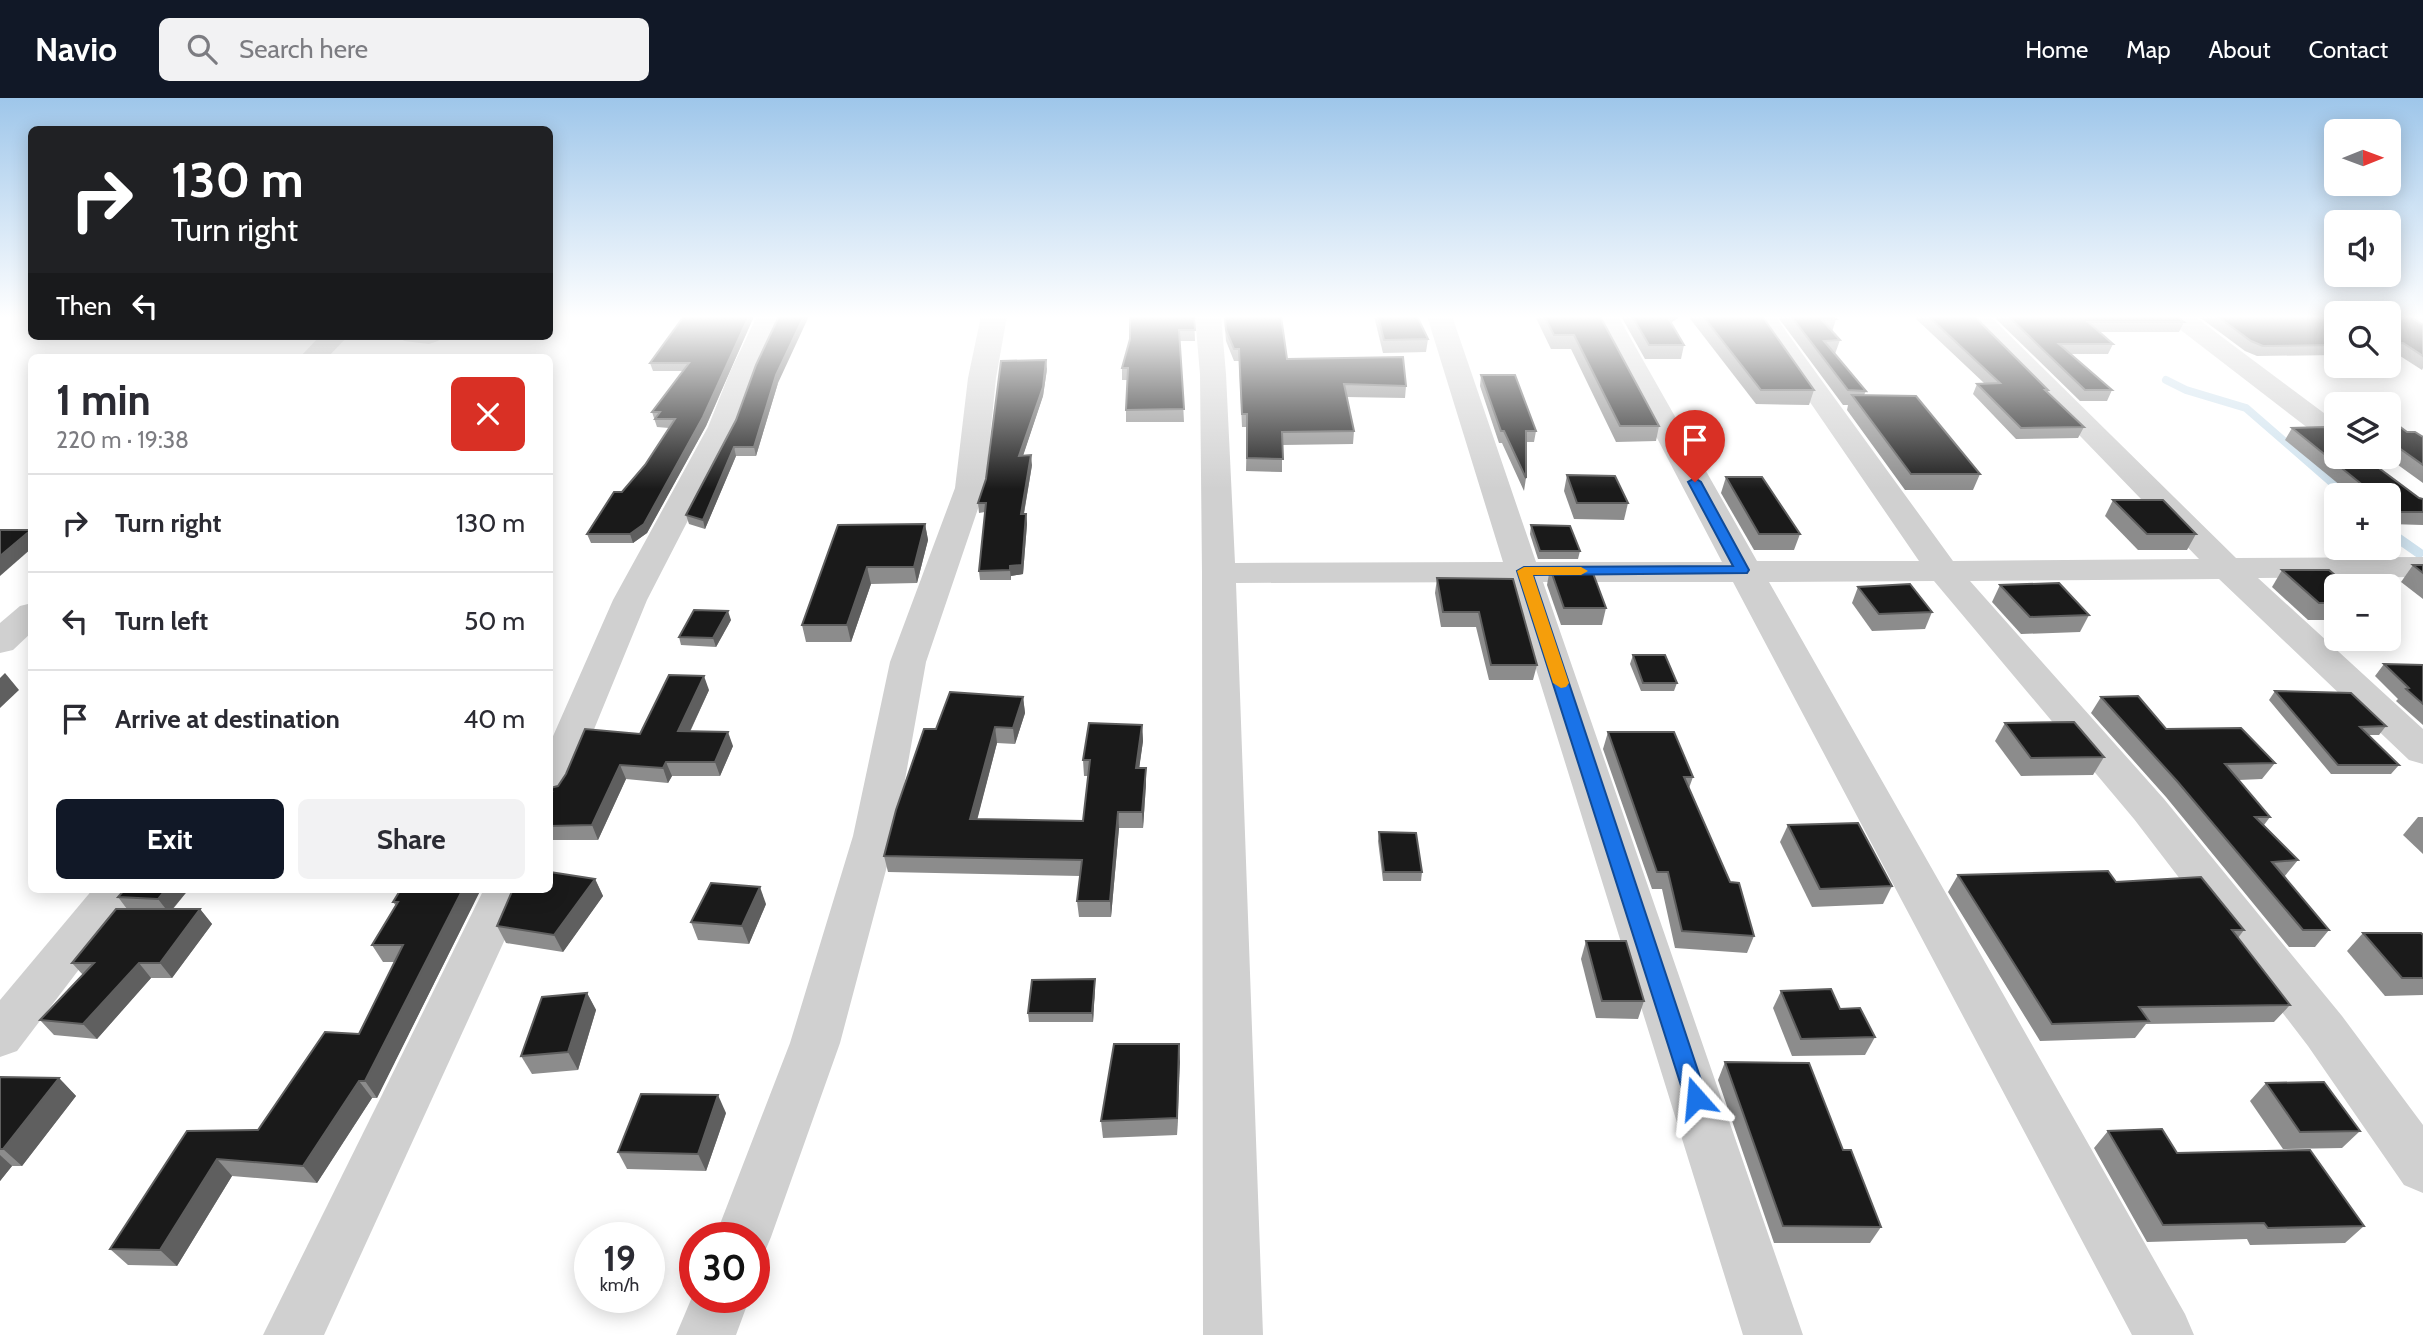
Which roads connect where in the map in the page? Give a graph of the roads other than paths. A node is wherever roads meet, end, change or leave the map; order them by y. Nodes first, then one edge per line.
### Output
1 (742, 374) edge
2 (983, 374) edge
3 (1213, 374) edge
4 (1459, 374) edge
5 (1636, 374) edge
6 (1804, 374) edge
7 (2033, 374) edge
8 (2254, 374) edge
9 (2324, 427) edge
10 (2423, 567) edge
11 (1742, 570) junction
12 (2229, 570) junction
13 (1524, 571) junction
14 (1943, 571) junction
15 (1219, 573) junction
16 (28, 617) edge
17 (0, 642) edge
18 (0, 648) edge
19 (28, 648) edge
20 (2423, 751) edge
21 (553, 781) edge
22 (115, 893) edge
23 (504, 893) edge
24 (0, 1036) edge
25 (2423, 1168) edge
26 (748, 1222) edge
27 (715, 1313) edge
28 (293, 1335) edge
29 (706, 1335) edge
30 (1233, 1335) edge
31 (1773, 1335) edge
32 (2164, 1335) edge

1 - 21 street
2 - 26 street
3 - 15 street
4 - 13 street
5 - 11 street
6 - 14 street
7 - 12 street
8 - 9 street
10 - 12 street
11 - 13 street
11 - 14 street
11 - 32 street
12 - 14 street
12 - 20 street
13 - 15 street
13 - 31 street
14 - 25 street
15 - 30 street
16 - 17 street
18 - 19 street
22 - 24 street
23 - 28 street
27 - 29 street

